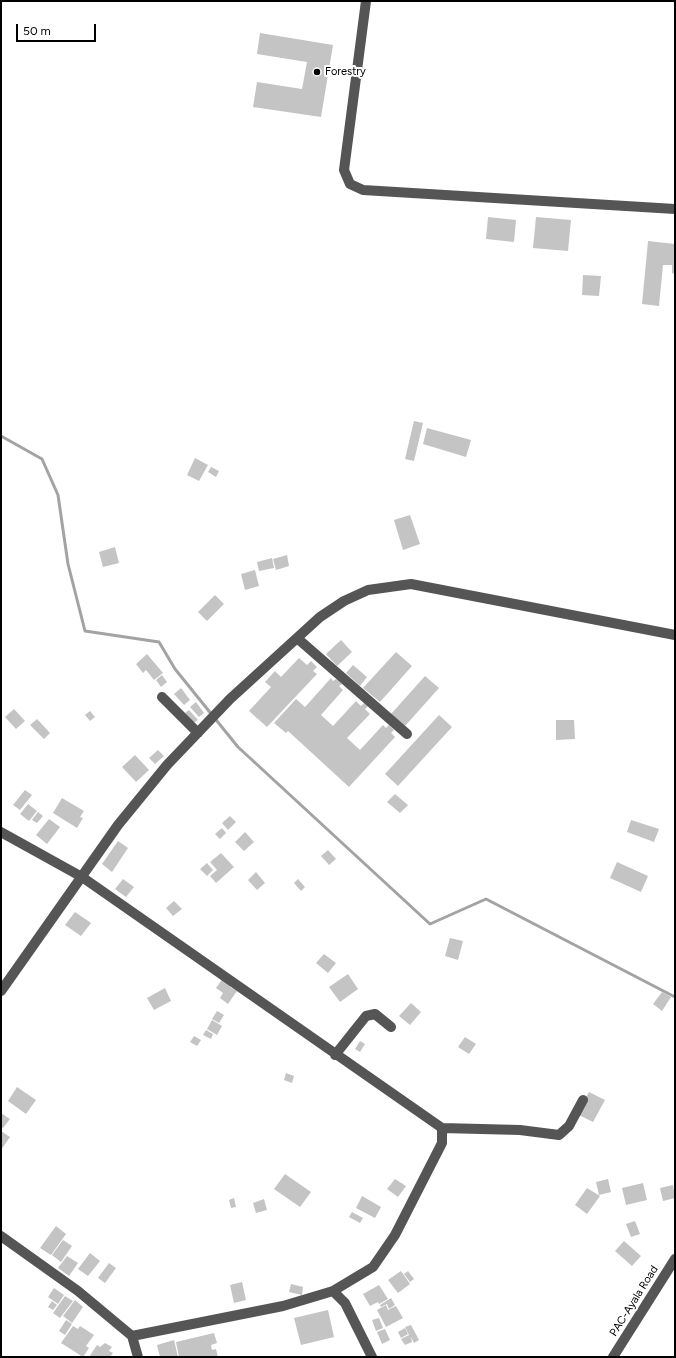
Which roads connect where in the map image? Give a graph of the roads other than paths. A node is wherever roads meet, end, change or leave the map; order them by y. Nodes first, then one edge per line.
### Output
1 (366, 1) edge
2 (675, 209) edge
3 (675, 635) edge
4 (297, 638) junction
5 (162, 697) dead end
6 (198, 733) junction
7 (407, 734) dead end
8 (1, 832) edge
9 (82, 877) junction
10 (1, 992) edge
11 (391, 1027) dead end
12 (336, 1055) junction
13 (583, 1100) dead end
14 (442, 1128) junction
15 (1, 1236) edge
16 (675, 1259) edge
17 (333, 1292) junction
18 (132, 1336) junction
19 (138, 1357) edge
20 (372, 1357) edge
21 (613, 1357) edge

1 - 2 street
3 - 4 street
4 - 6 street
4 - 7 street
5 - 6 street
6 - 9 street
8 - 9 street
9 - 10 street
9 - 12 street
11 - 12 street
12 - 14 street
13 - 14 street
14 - 17 street
15 - 18 street
16 - 21 street, PAC-Ayala Road
17 - 18 street
17 - 20 street
18 - 19 street

